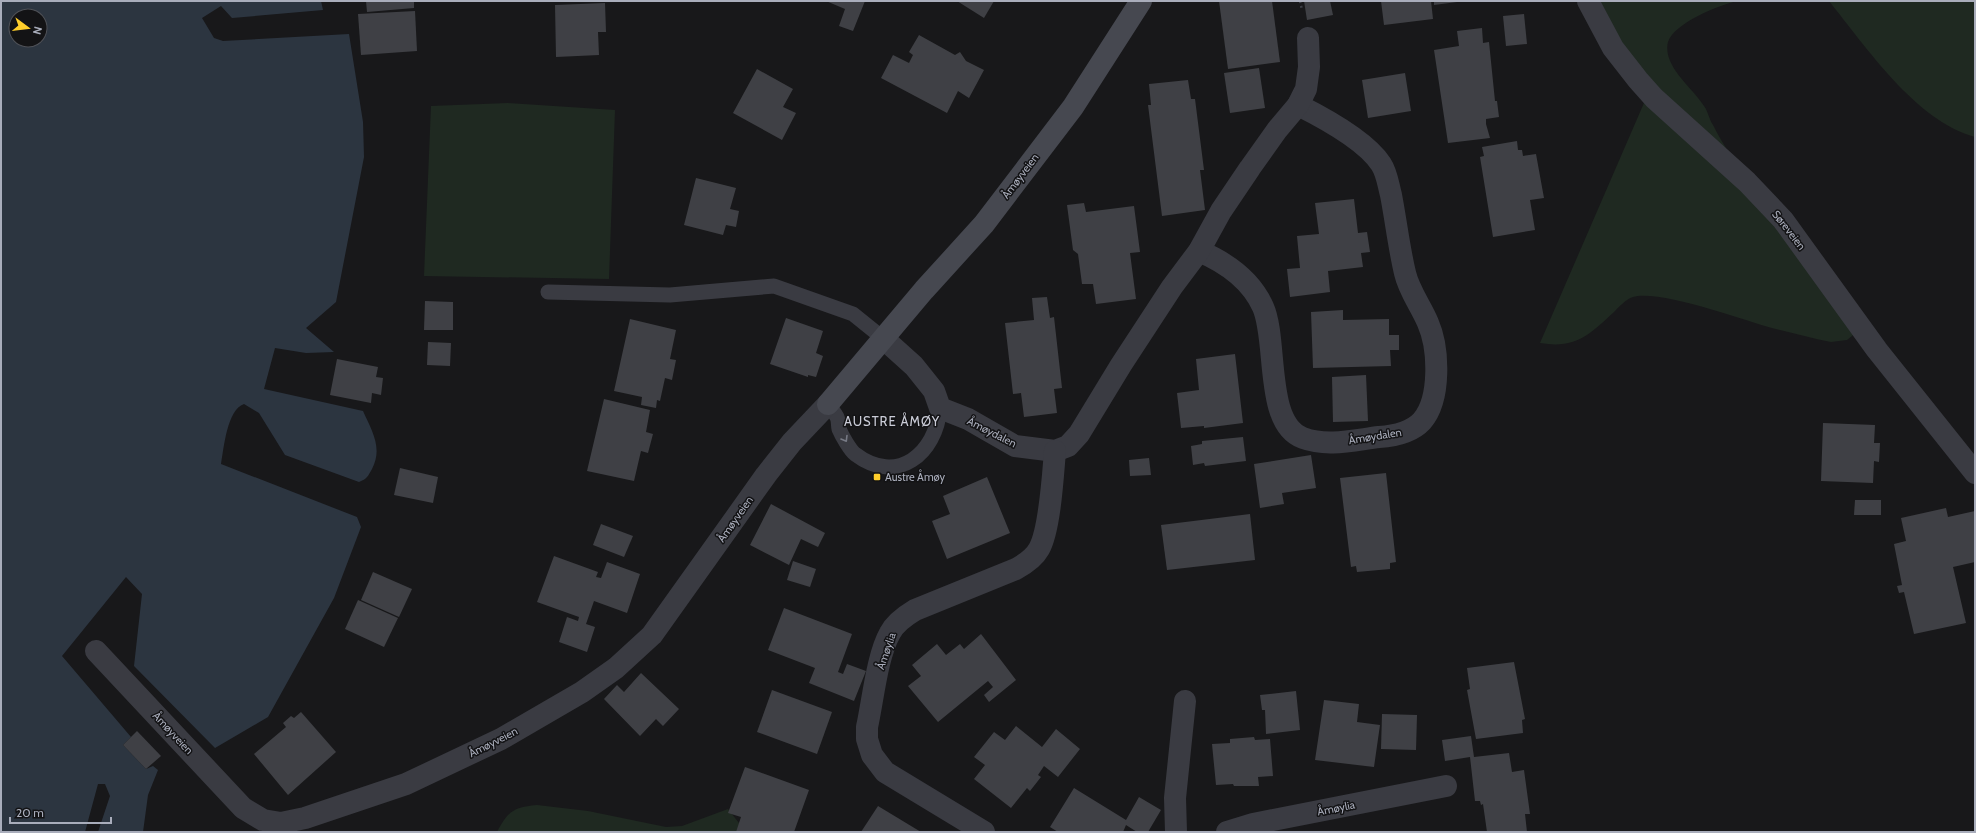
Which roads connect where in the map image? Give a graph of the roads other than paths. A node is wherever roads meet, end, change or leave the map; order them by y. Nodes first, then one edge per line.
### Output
1 (1141, 1) edge
2 (1588, 1) edge
3 (1308, 38) dead end
4 (1298, 104) junction
5 (1199, 250) junction
6 (548, 292) dead end
7 (884, 339) junction
8 (828, 404) junction
9 (940, 408) junction
10 (1055, 451) junction
11 (1975, 473) edge
12 (96, 651) dead end
13 (1186, 701) dead end
14 (1446, 786) dead end
15 (280, 828) edge
16 (984, 832) edge
17 (1176, 832) edge
18 (1227, 832) edge

1 - 7 main road, Åmøyveien
2 - 11 street, Søreveien
3 - 4 street
4 - 5 street
4 - 5 street, Åmøydalen
5 - 10 street
6 - 7 lane
7 - 8 main road, Åmøyveien
7 - 9 street
8 -> 9 lane
8 - 15 street, Åmøyveien
9 - 10 street, Åmøydalen
10 - 16 street, Åmøylia
12 - 15 street, Åmøyveien
13 - 17 street
14 - 18 street, Åmøylia

